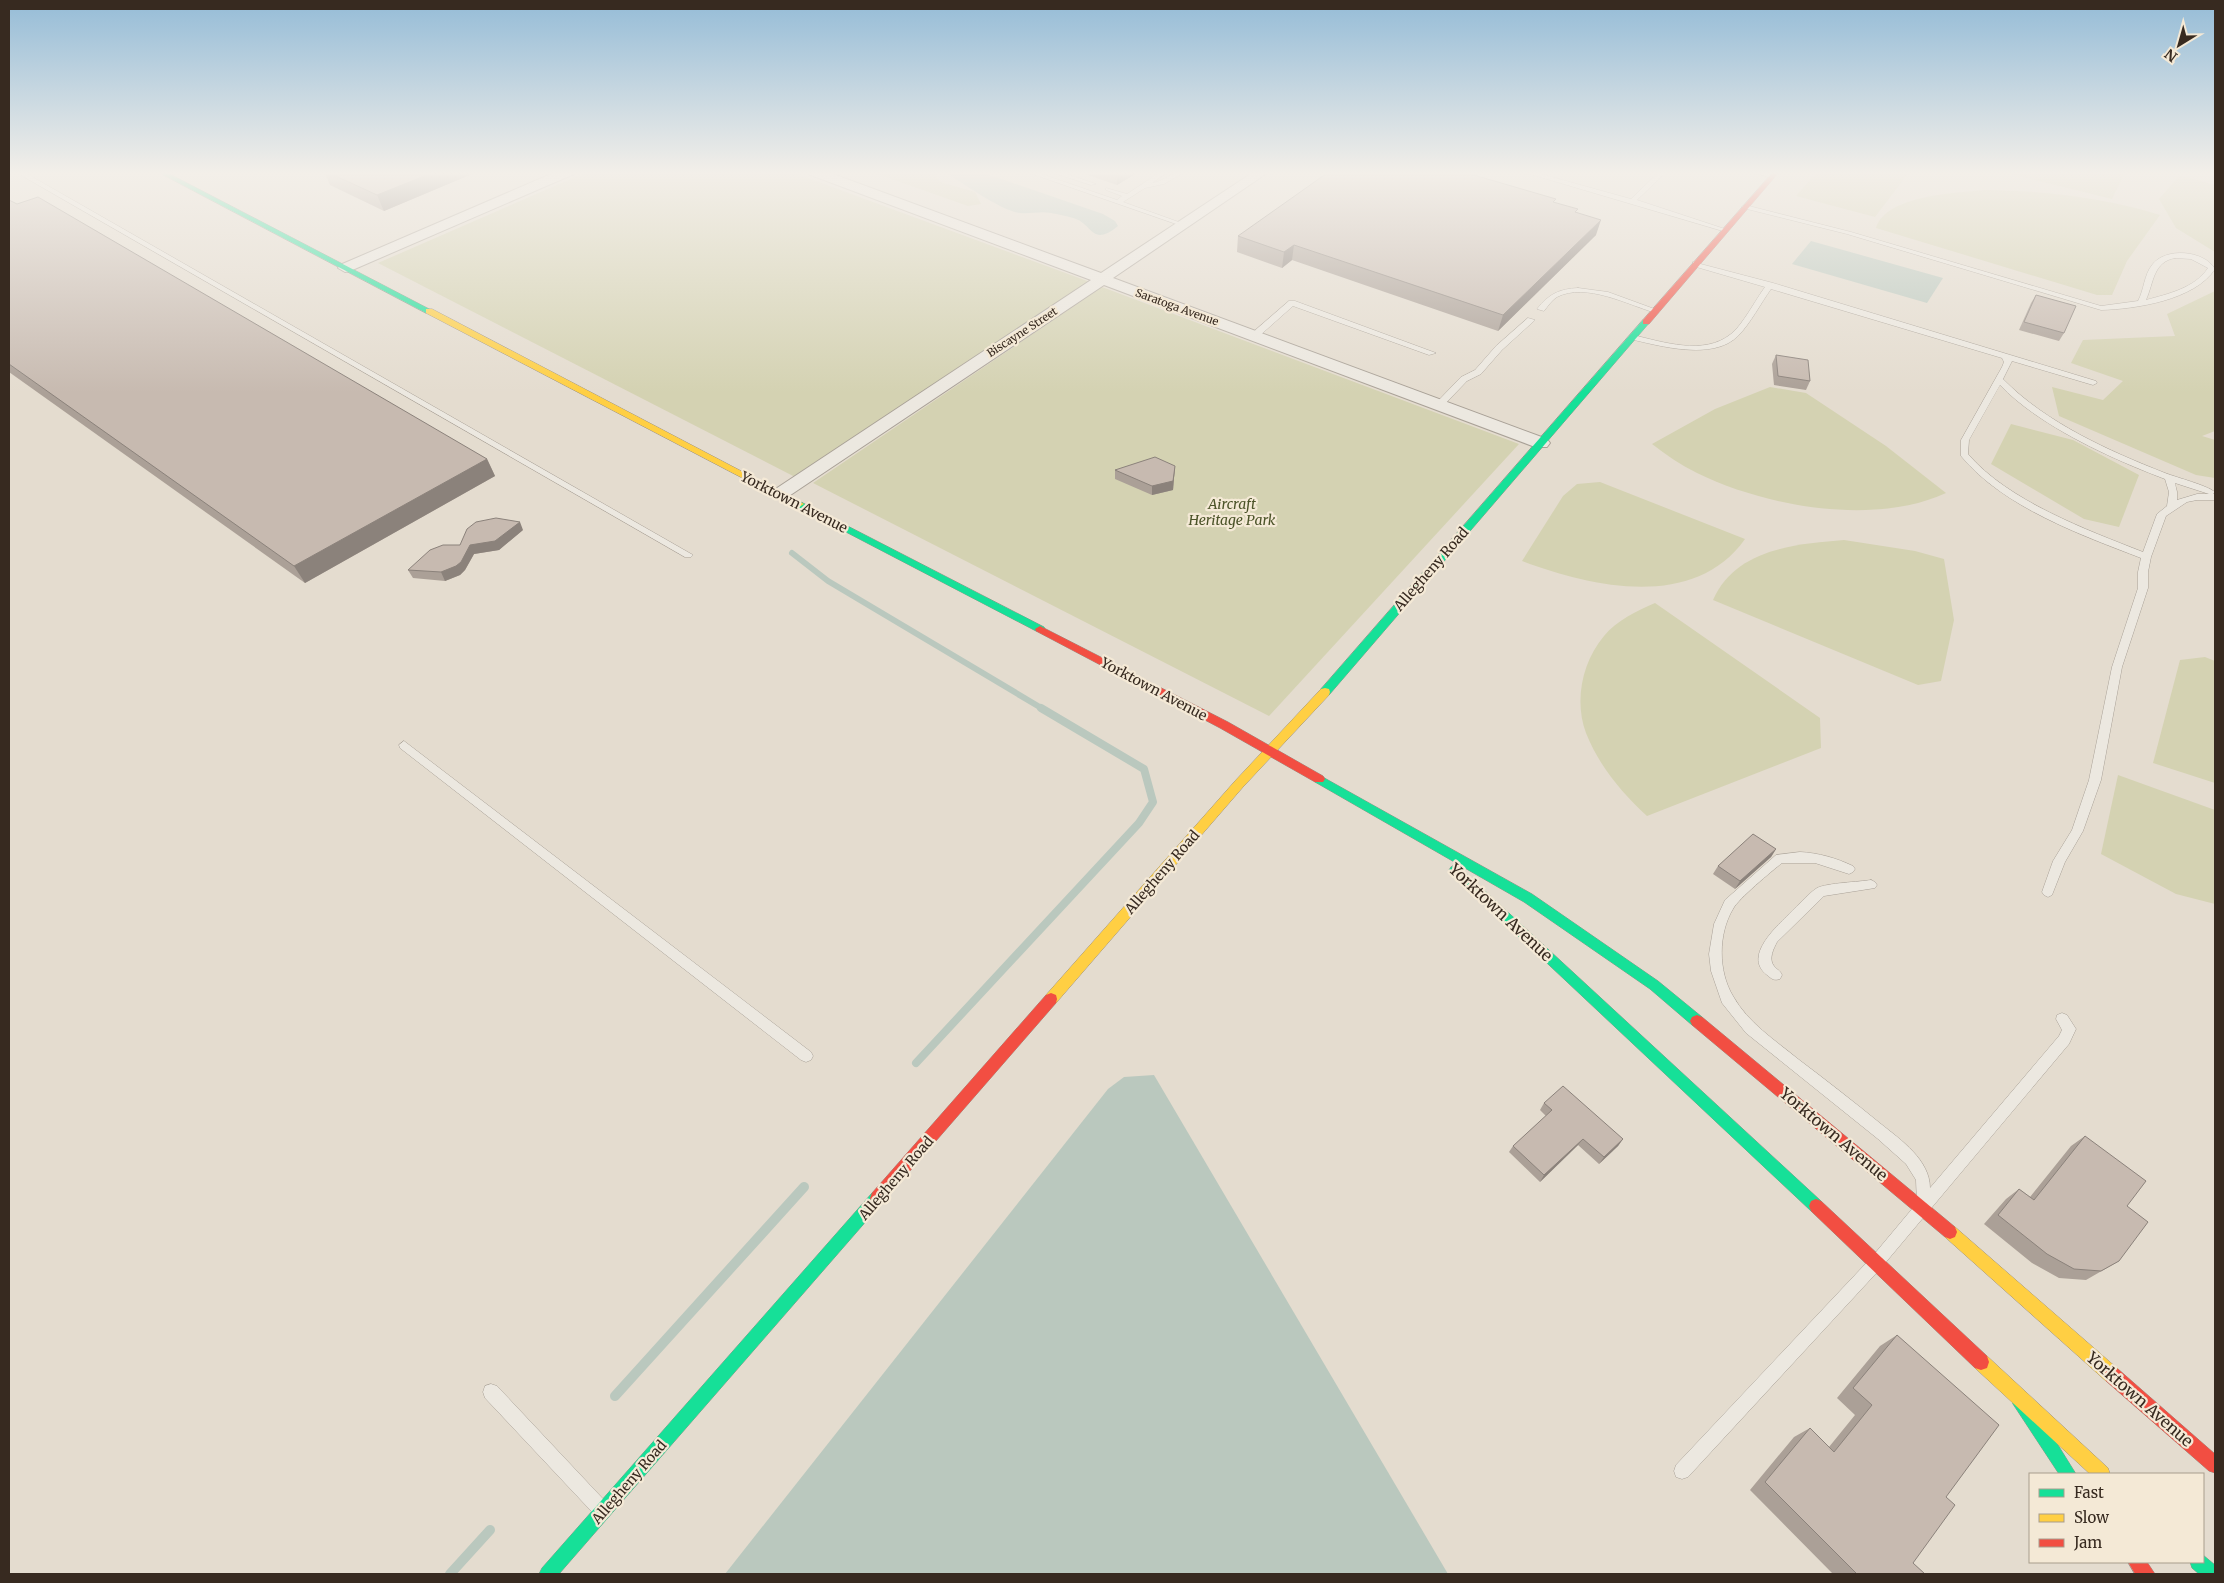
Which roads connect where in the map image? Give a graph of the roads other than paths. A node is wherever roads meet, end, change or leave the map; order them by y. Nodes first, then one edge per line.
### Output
1 (146, 245) edge
2 (301, 245) edge
3 (398, 245) edge
4 (1011, 245) edge
5 (1154, 245) edge
6 (1712, 245) edge
7 (1889, 245) edge
8 (1696, 264) junction
9 (345, 268) junction
10 (1102, 279) junction
11 (1770, 285) junction
12 (2141, 302) junction
13 (1541, 309) dead end
14 (1656, 311) junction
15 (1531, 320) dead end
16 (1254, 336) junction
17 (1633, 337) junction
18 (1432, 353) dead end
19 (2006, 358) junction
20 (2000, 379) junction
21 (2093, 383) dead end
22 (1439, 405) junction
23 (1541, 443) junction
24 (2170, 478) junction
25 (780, 494) junction
26 (2215, 495) edge
27 (2172, 507) junction
28 (688, 555) dead end
29 (2146, 557) junction
30 (404, 745) dead end
31 (1271, 751) junction
32 (1425, 841) junction
33 (1849, 869) dead end
34 (1871, 885) dead end
35 (2048, 892) dead end
36 (1776, 975) dead end
37 (2062, 1020) dead end
38 (806, 1056) dead end
39 (1924, 1209) junction
40 (1876, 1263) junction
41 (491, 1392) dead end
42 (2019, 1398) junction
43 (2215, 1465) edge
44 (1682, 1471) dead end
45 (2067, 1473) edge
46 (2101, 1473) edge
47 (604, 1512) junction
48 (2137, 1563) edge
49 (2199, 1563) edge
50 (548, 1574) edge
51 (2146, 1574) edge
52 (2212, 1574) edge

1 - 28 lane
2 - 9 main road, Yorktown Avenue
3 - 9 street
4 - 10 street, Saratoga Avenue
5 - 10 street, Biscayne Street
6 - 8 main road, Allegheny Road
7 - 12 lane
8 - 11 lane
8 - 14 main road, Allegheny Road
9 - 25 main road, Yorktown Avenue
10 - 16 street, Saratoga Avenue
10 - 25 street, Biscayne Street
11 - 17 lane
11 - 19 lane
12 - 12 lane
13 - 14 lane
14 - 17 main road, Allegheny Road
15 - 22 lane
16 - 18 lane
16 - 22 street, Saratoga Avenue
17 - 23 main road, Allegheny Road
19 - 20 lane
19 - 21 lane
20 - 24 lane
20 - 29 lane
22 - 23 street, Saratoga Avenue
23 - 31 main road, Allegheny Road
24 - 26 lane
24 - 27 lane
25 - 31 main road, Yorktown Avenue
26 - 27 lane
27 - 29 lane
29 - 35 lane
30 - 38 lane
31 - 32 main road, Yorktown Avenue
31 - 47 main road, Allegheny Road
32 - 39 main road, Yorktown Avenue
32 - 40 main road, Yorktown Avenue
33 - 39 lane
34 - 36 lane
37 - 39 lane
39 - 40 lane
39 - 43 main road, Yorktown Avenue
40 - 42 main road, Yorktown Avenue
40 - 44 lane
41 - 47 lane
42 - 45 main road
42 - 46 main road, Yorktown Avenue
47 - 50 main road, Allegheny Road
48 - 51 main road
49 - 52 main road

